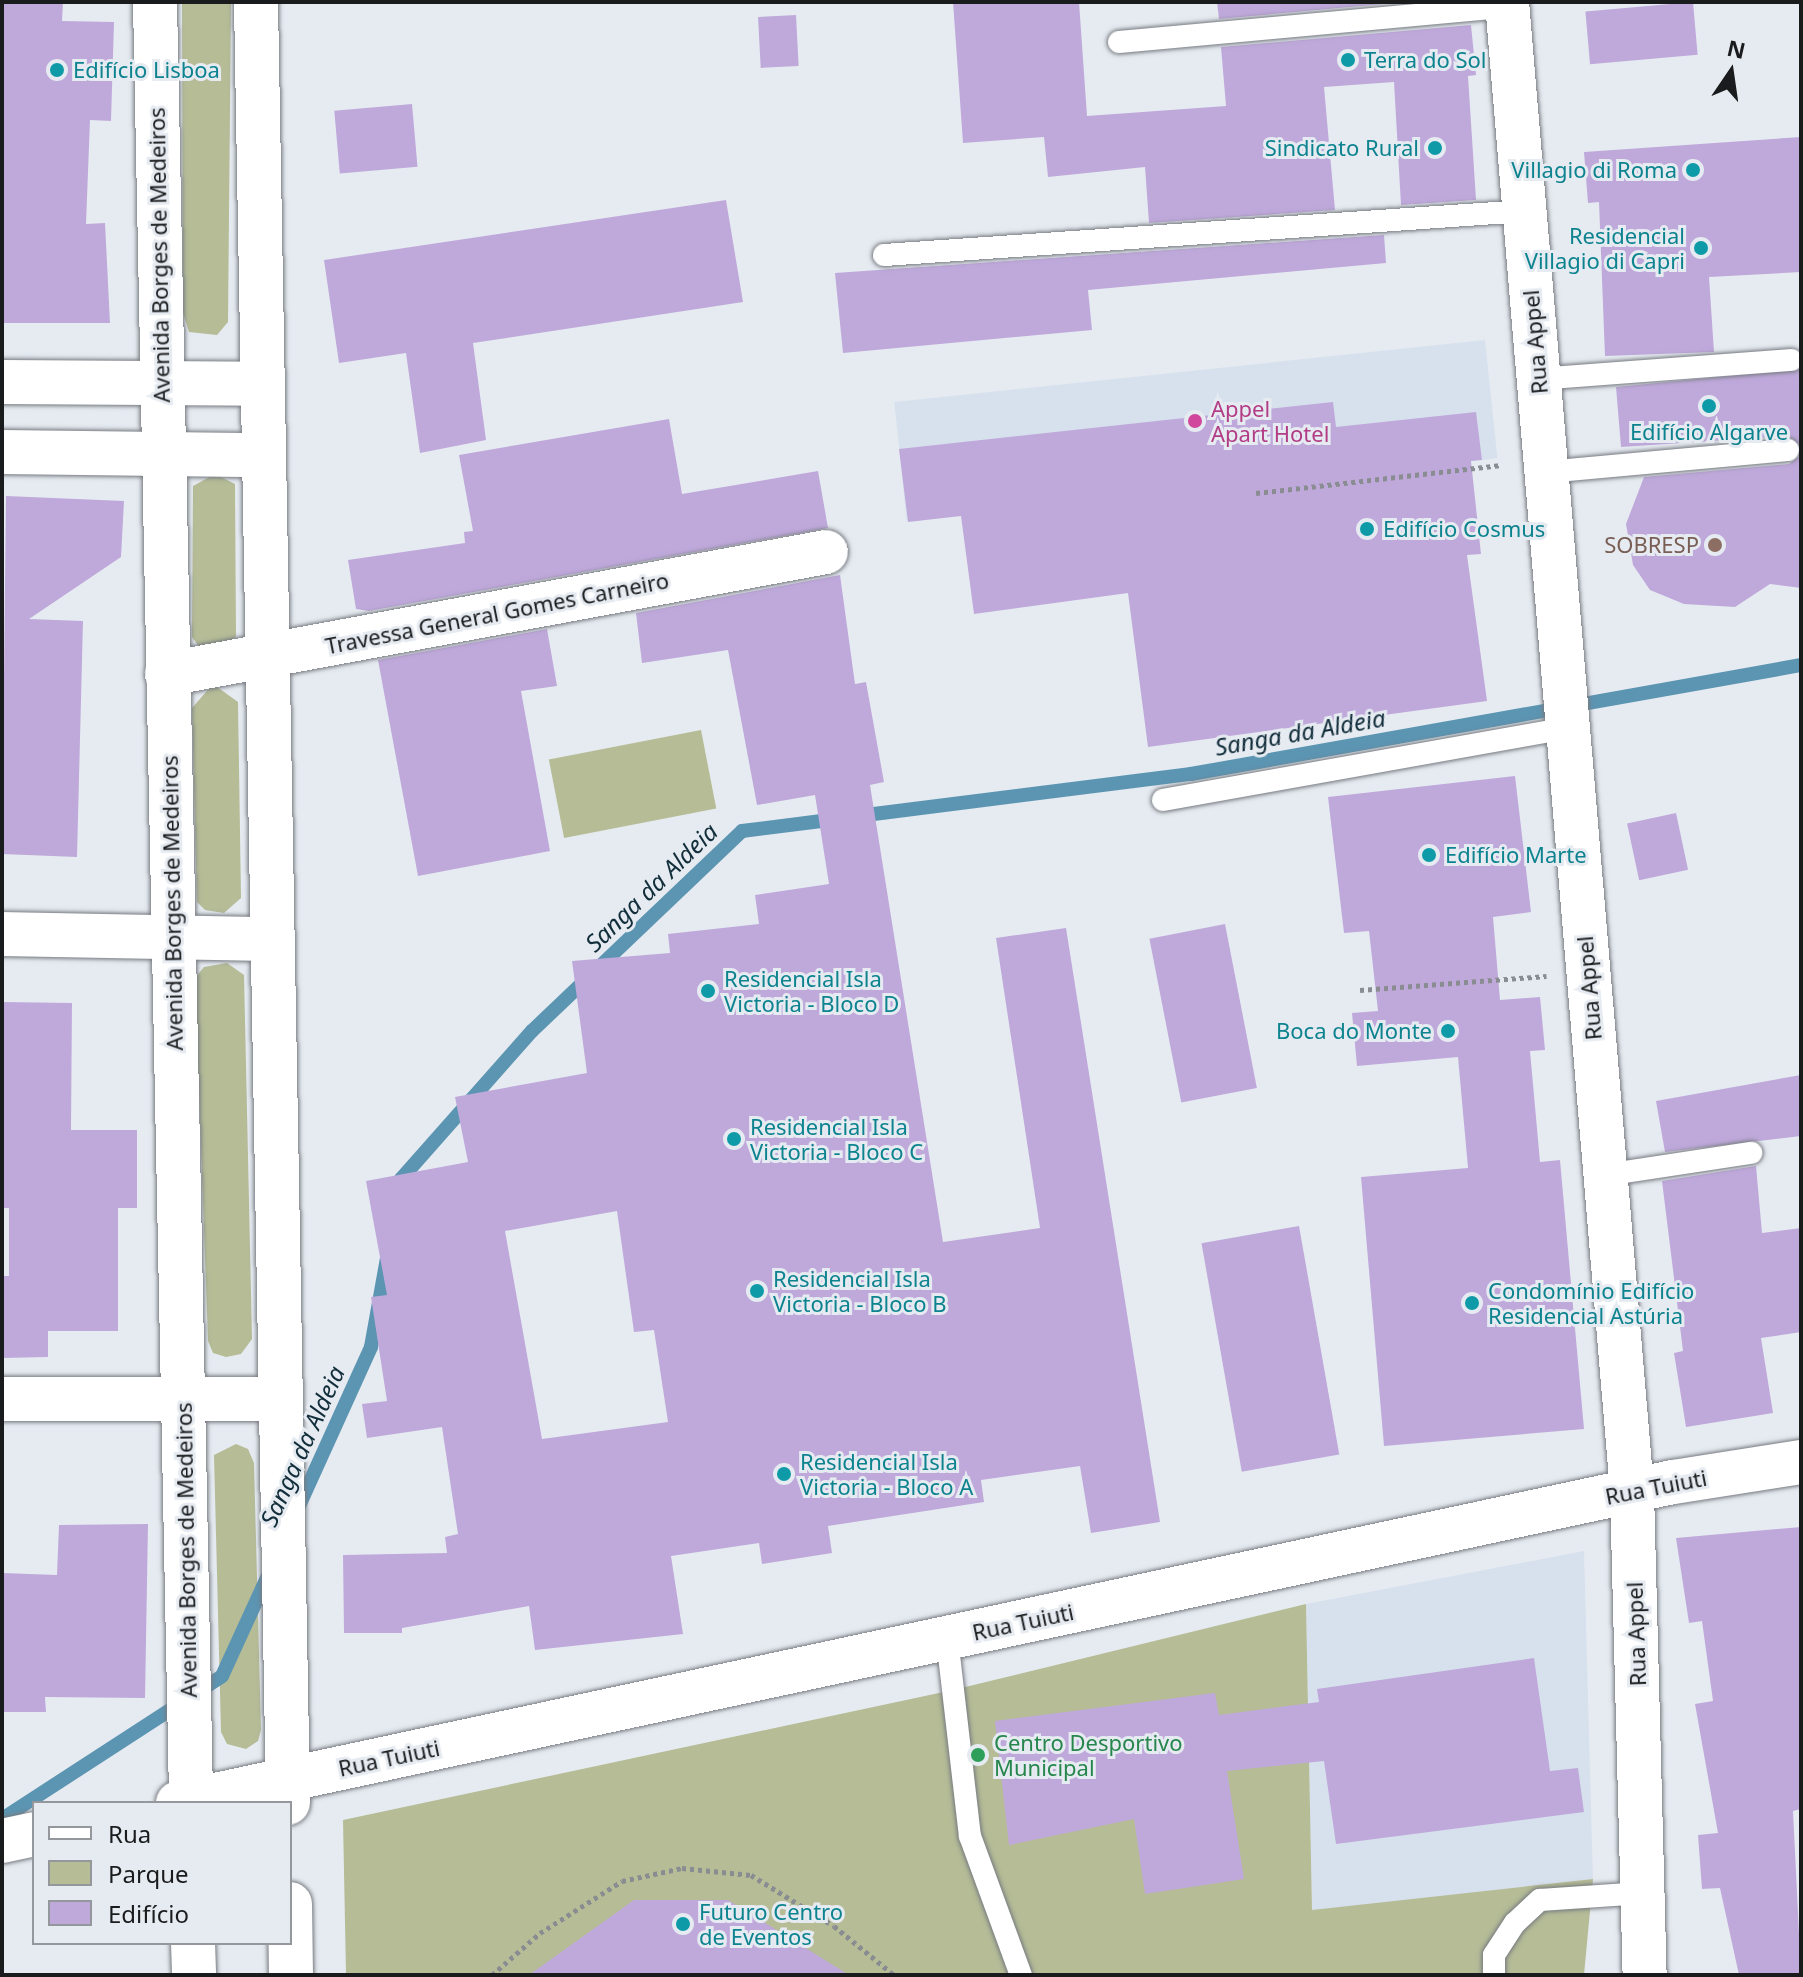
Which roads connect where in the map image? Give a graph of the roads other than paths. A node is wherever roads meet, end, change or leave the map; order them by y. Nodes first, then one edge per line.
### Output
1 (155, 2) edge
2 (256, 2) edge
3 (1507, 4) edge
4 (1119, 42) dead end
5 (1524, 211) junction
6 (884, 255) dead end
7 (1791, 360) dead end
8 (1538, 379) junction
9 (2, 382) edge
10 (161, 384) junction
11 (263, 384) junction
12 (1788, 450) dead end
13 (2, 452) edge
14 (163, 454) junction
15 (264, 455) junction
16 (1546, 466) junction
17 (826, 552) dead end
18 (268, 655) junction
19 (167, 674) junction
20 (1568, 728) junction
21 (1163, 800) dead end
22 (2, 934) edge
23 (173, 937) junction
24 (273, 939) junction
25 (1751, 1153) dead end
26 (1605, 1175) junction
27 (2, 1399) edge
28 (183, 1399) junction
29 (281, 1399) junction
30 (1801, 1462) edge
31 (1632, 1492) junction
32 (947, 1638) junction
33 (288, 1791) edge
34 (186, 1801) edge
35 (190, 1801) edge
36 (32, 1834) edge
37 (2, 1841) edge
38 (1643, 1893) junction
39 (193, 1945) edge
40 (291, 1945) edge
41 (194, 1975) edge
42 (291, 1975) edge
43 (1021, 1975) edge
44 (1494, 1975) edge
45 (1645, 1975) edge

1 - 10 street, Avenida Borges de Medeiros
2 - 11 street
3 - 4 lane
3 - 5 street, Rua Appel
5 - 6 lane
5 - 8 street, Rua Appel
7 - 8 lane
8 - 16 street, Rua Appel
9 - 10 street
10 - 11 street
10 - 14 street, Avenida Borges de Medeiros
11 - 15 street
12 - 16 lane
13 - 14 street
14 - 15 street
14 - 19 street, Avenida Borges de Medeiros
15 - 18 street
16 - 20 street, Rua Appel
17 - 18 street, Travessa General Gomes Carneiro
18 - 19 street, Travessa General Gomes Carneiro
18 - 24 street
19 - 23 street, Avenida Borges de Medeiros
20 - 21 lane
20 - 26 street, Rua Appel
22 - 23 street
23 - 24 street
23 - 28 street, Avenida Borges de Medeiros
24 - 29 street
25 - 26 lane
26 - 31 street, Rua Appel
27 - 28 street
28 - 29 street
28 - 34 street, Avenida Borges de Medeiros
29 - 33 street
30 - 31 street, Rua Tuiuti
31 - 32 street, Rua Tuiuti
31 - 38 street, Rua Appel
32 - 33 street, Rua Tuiuti
32 - 43 lane
33 - 35 street, Rua Tuiuti
36 - 37 street
38 - 44 lane
38 - 45 street, Rua Appel
39 - 41 street
40 - 42 street

